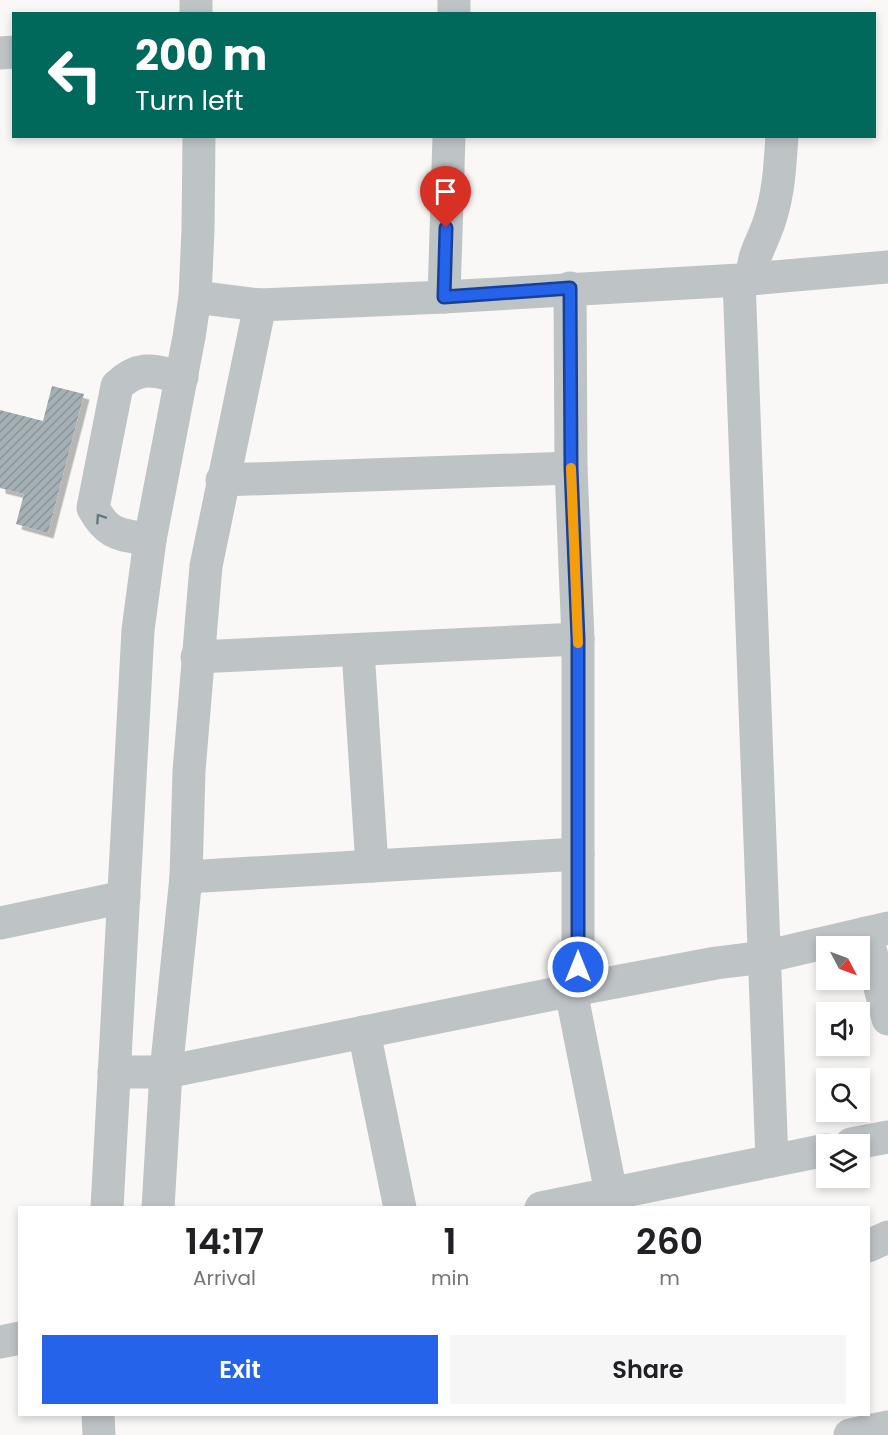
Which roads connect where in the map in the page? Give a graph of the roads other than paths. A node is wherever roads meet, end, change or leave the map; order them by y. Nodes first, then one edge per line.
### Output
1 (199, 138) edge
2 (449, 138) edge
3 (782, 138) edge
4 (888, 267) edge
5 (746, 279) junction
6 (570, 288) junction
7 (195, 297) junction
8 (444, 297) junction
9 (260, 305) junction
10 (182, 377) junction
11 (571, 468) junction
12 (222, 480) junction
13 (150, 540) junction
14 (578, 639) junction
15 (358, 650) junction
16 (197, 657) junction
17 (578, 854) junction
18 (372, 866) junction
19 (186, 877) junction
20 (124, 897) junction
21 (0, 923) edge
22 (877, 931) edge
23 (764, 957) junction
24 (574, 990) junction
25 (888, 1019) edge
26 (364, 1032) junction
27 (166, 1071) junction
28 (114, 1072) junction
29 (888, 1137) edge
30 (870, 1140) edge
31 (816, 1152) edge
32 (772, 1161) junction
33 (613, 1200) edge
34 (107, 1206) edge
35 (158, 1206) edge
36 (400, 1206) edge
37 (559, 1206) edge
38 (888, 1237) edge
39 (870, 1245) edge
40 (18, 1338) edge
41 (0, 1342) edge
42 (98, 1416) edge
43 (888, 1427) edge
44 (99, 1435) edge
45 (850, 1435) edge

1 - 7 street
2 - 8 street
3 - 5 street
4 - 5 street
5 - 6 street
5 - 23 street
6 - 8 street
6 - 11 street
7 - 9 street
7 - 10 street
8 - 9 street
9 - 12 street
10 - 13 street
13 -> 10 street
11 - 12 street
11 - 14 street
12 - 16 street
13 - 20 street
14 - 15 street
14 - 17 street
15 - 16 street
15 - 18 street
16 - 19 street
17 - 18 street
17 - 24 street
18 - 19 street
19 - 27 street
20 - 21 street
20 - 28 street
22 - 23 street
22 - 25 street
23 - 24 street
23 - 32 street
24 - 26 street
24 - 33 street
26 - 27 street
26 - 36 street
27 - 28 street
27 - 35 street
28 - 34 street
29 - 30 street
31 - 32 street
32 - 33 street
33 - 37 street
38 - 39 street
40 - 41 street
42 - 44 street
43 - 45 street

